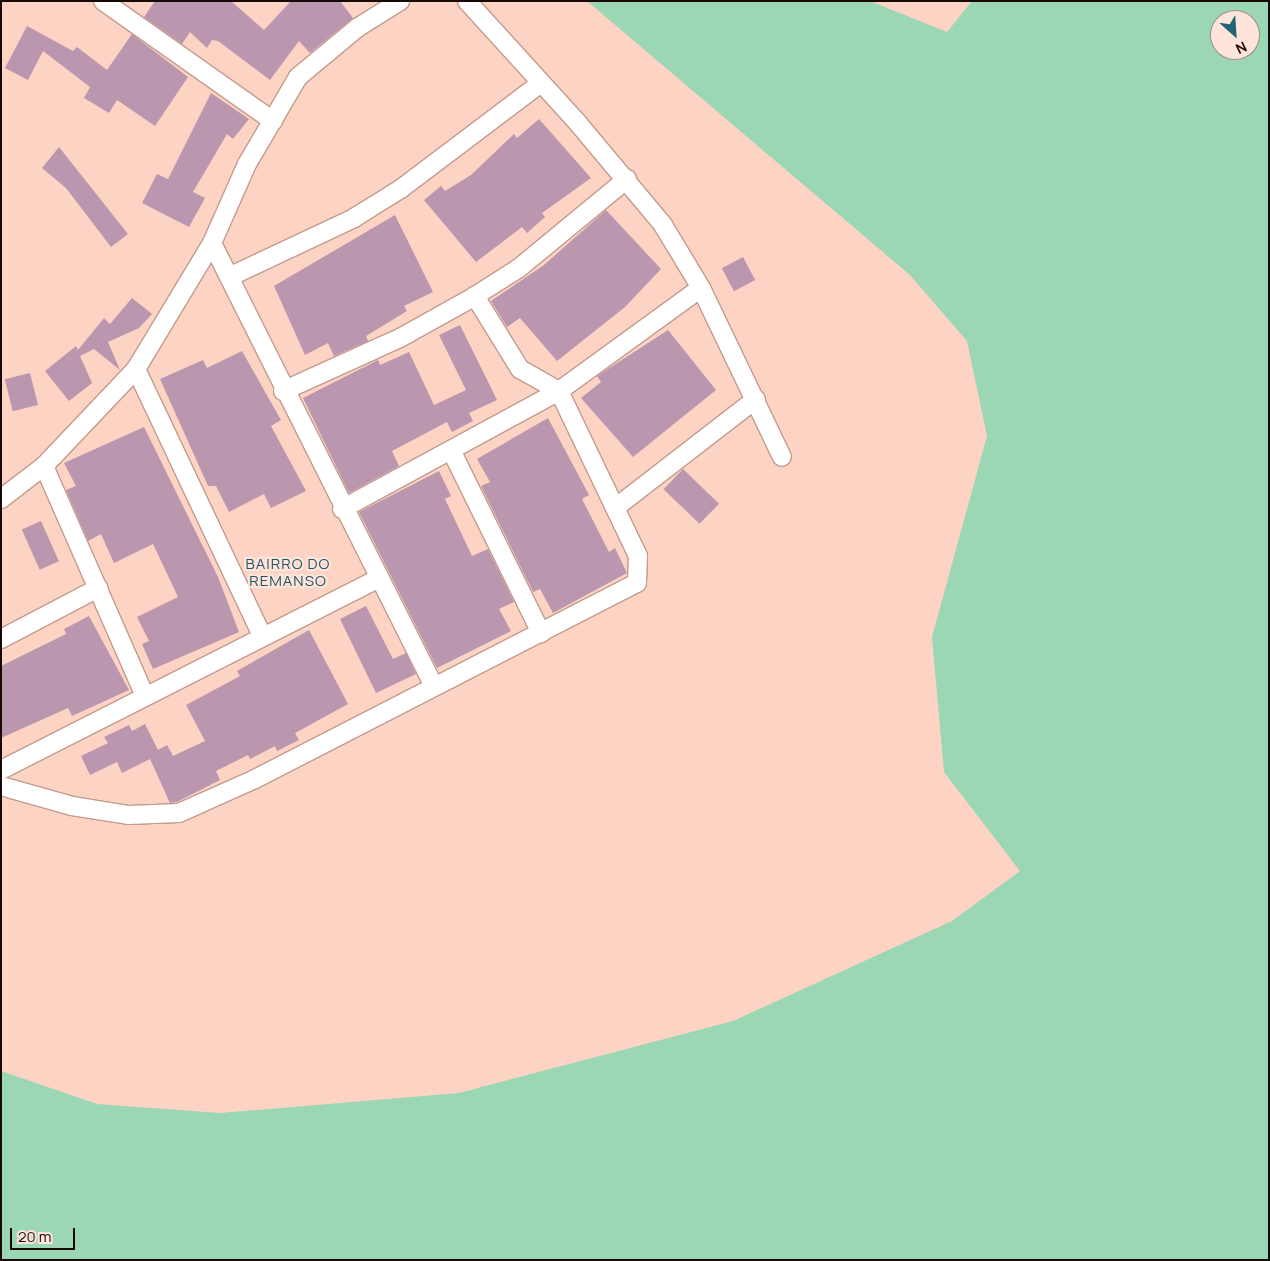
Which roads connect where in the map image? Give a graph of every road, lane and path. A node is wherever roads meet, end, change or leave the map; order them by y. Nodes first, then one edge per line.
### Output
1 (102, 1) edge
2 (400, 1) edge
3 (467, 1) edge
4 (541, 82) junction
5 (273, 121) junction
6 (627, 179) junction
7 (212, 243) junction
8 (231, 276) junction
9 (701, 288) junction
10 (474, 296) junction
11 (136, 368) junction
12 (283, 391) junction
13 (559, 391) junction
14 (756, 399) junction
15 (452, 452) junction
16 (782, 457) dead end
17 (44, 466) junction
18 (1, 499) edge
19 (615, 508) junction
20 (342, 509) junction
21 (377, 579) junction
22 (98, 588) junction
23 (542, 634) junction
24 (262, 635) junction
25 (1, 639) edge
26 (434, 686) junction
27 (145, 696) junction
28 (1, 770) edge
29 (1, 786) edge

1 - 5 street
2 - 5 street
3 - 4 street
4 - 6 street
4 - 8 street
5 - 7 street
6 - 9 street
6 - 10 street
7 - 8 street
7 - 11 street
8 - 12 street
9 - 13 street
9 - 14 street
10 - 12 street
10 - 13 street
11 - 17 street
11 - 24 street
12 - 20 street
13 - 15 street
13 - 19 street
14 - 16 street
14 - 19 street
15 - 20 street
15 - 23 street
17 - 18 street
17 - 22 street
19 - 23 street
20 - 21 street
21 - 24 street
21 - 26 street
22 - 25 street
22 - 27 street
23 - 26 street
24 - 27 street
26 - 29 street
27 - 28 street

